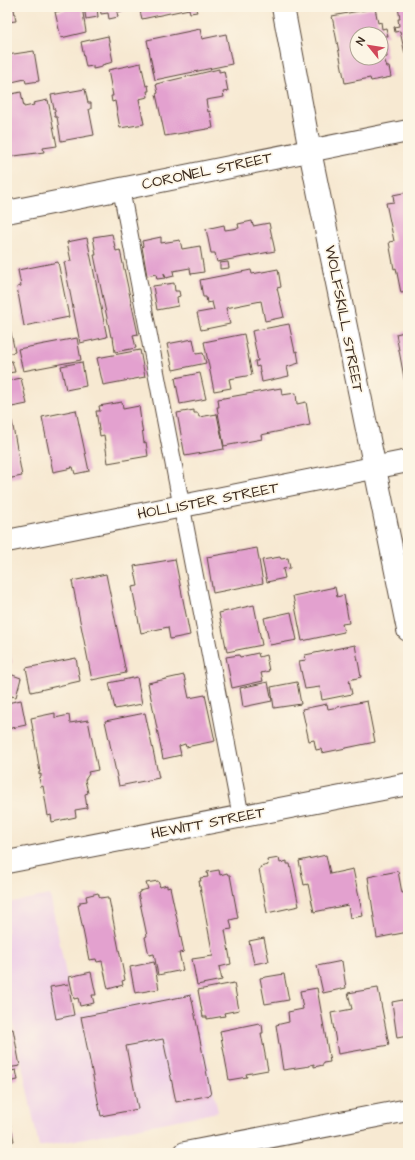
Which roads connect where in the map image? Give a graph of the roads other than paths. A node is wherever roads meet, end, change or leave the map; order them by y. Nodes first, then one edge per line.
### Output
1 (283, 7) edge
2 (408, 131) edge
3 (310, 151) junction
4 (121, 189) junction
5 (7, 212) edge
6 (408, 461) edge
7 (375, 468) junction
8 (182, 506) junction
9 (7, 541) edge
10 (408, 630) edge
11 (408, 784) edge
12 (241, 817) junction
13 (7, 862) edge
14 (408, 1110) edge
15 (185, 1153) edge

1 - 3 street, WOLFSKILL STREET
2 - 3 street, CORONEL STREET
3 - 4 street, CORONEL STREET
3 - 7 street, WOLFSKILL STREET
4 - 5 street, CORONEL STREET
4 - 8 lane
6 - 7 street, HOLLISTER STREET
7 - 8 street, HOLLISTER STREET
7 - 10 street, WOLFSKILL STREET
8 - 9 street, HOLLISTER STREET
8 - 12 lane
11 - 12 street, HEWITT STREET
12 - 13 street, HEWITT STREET
14 - 15 street

